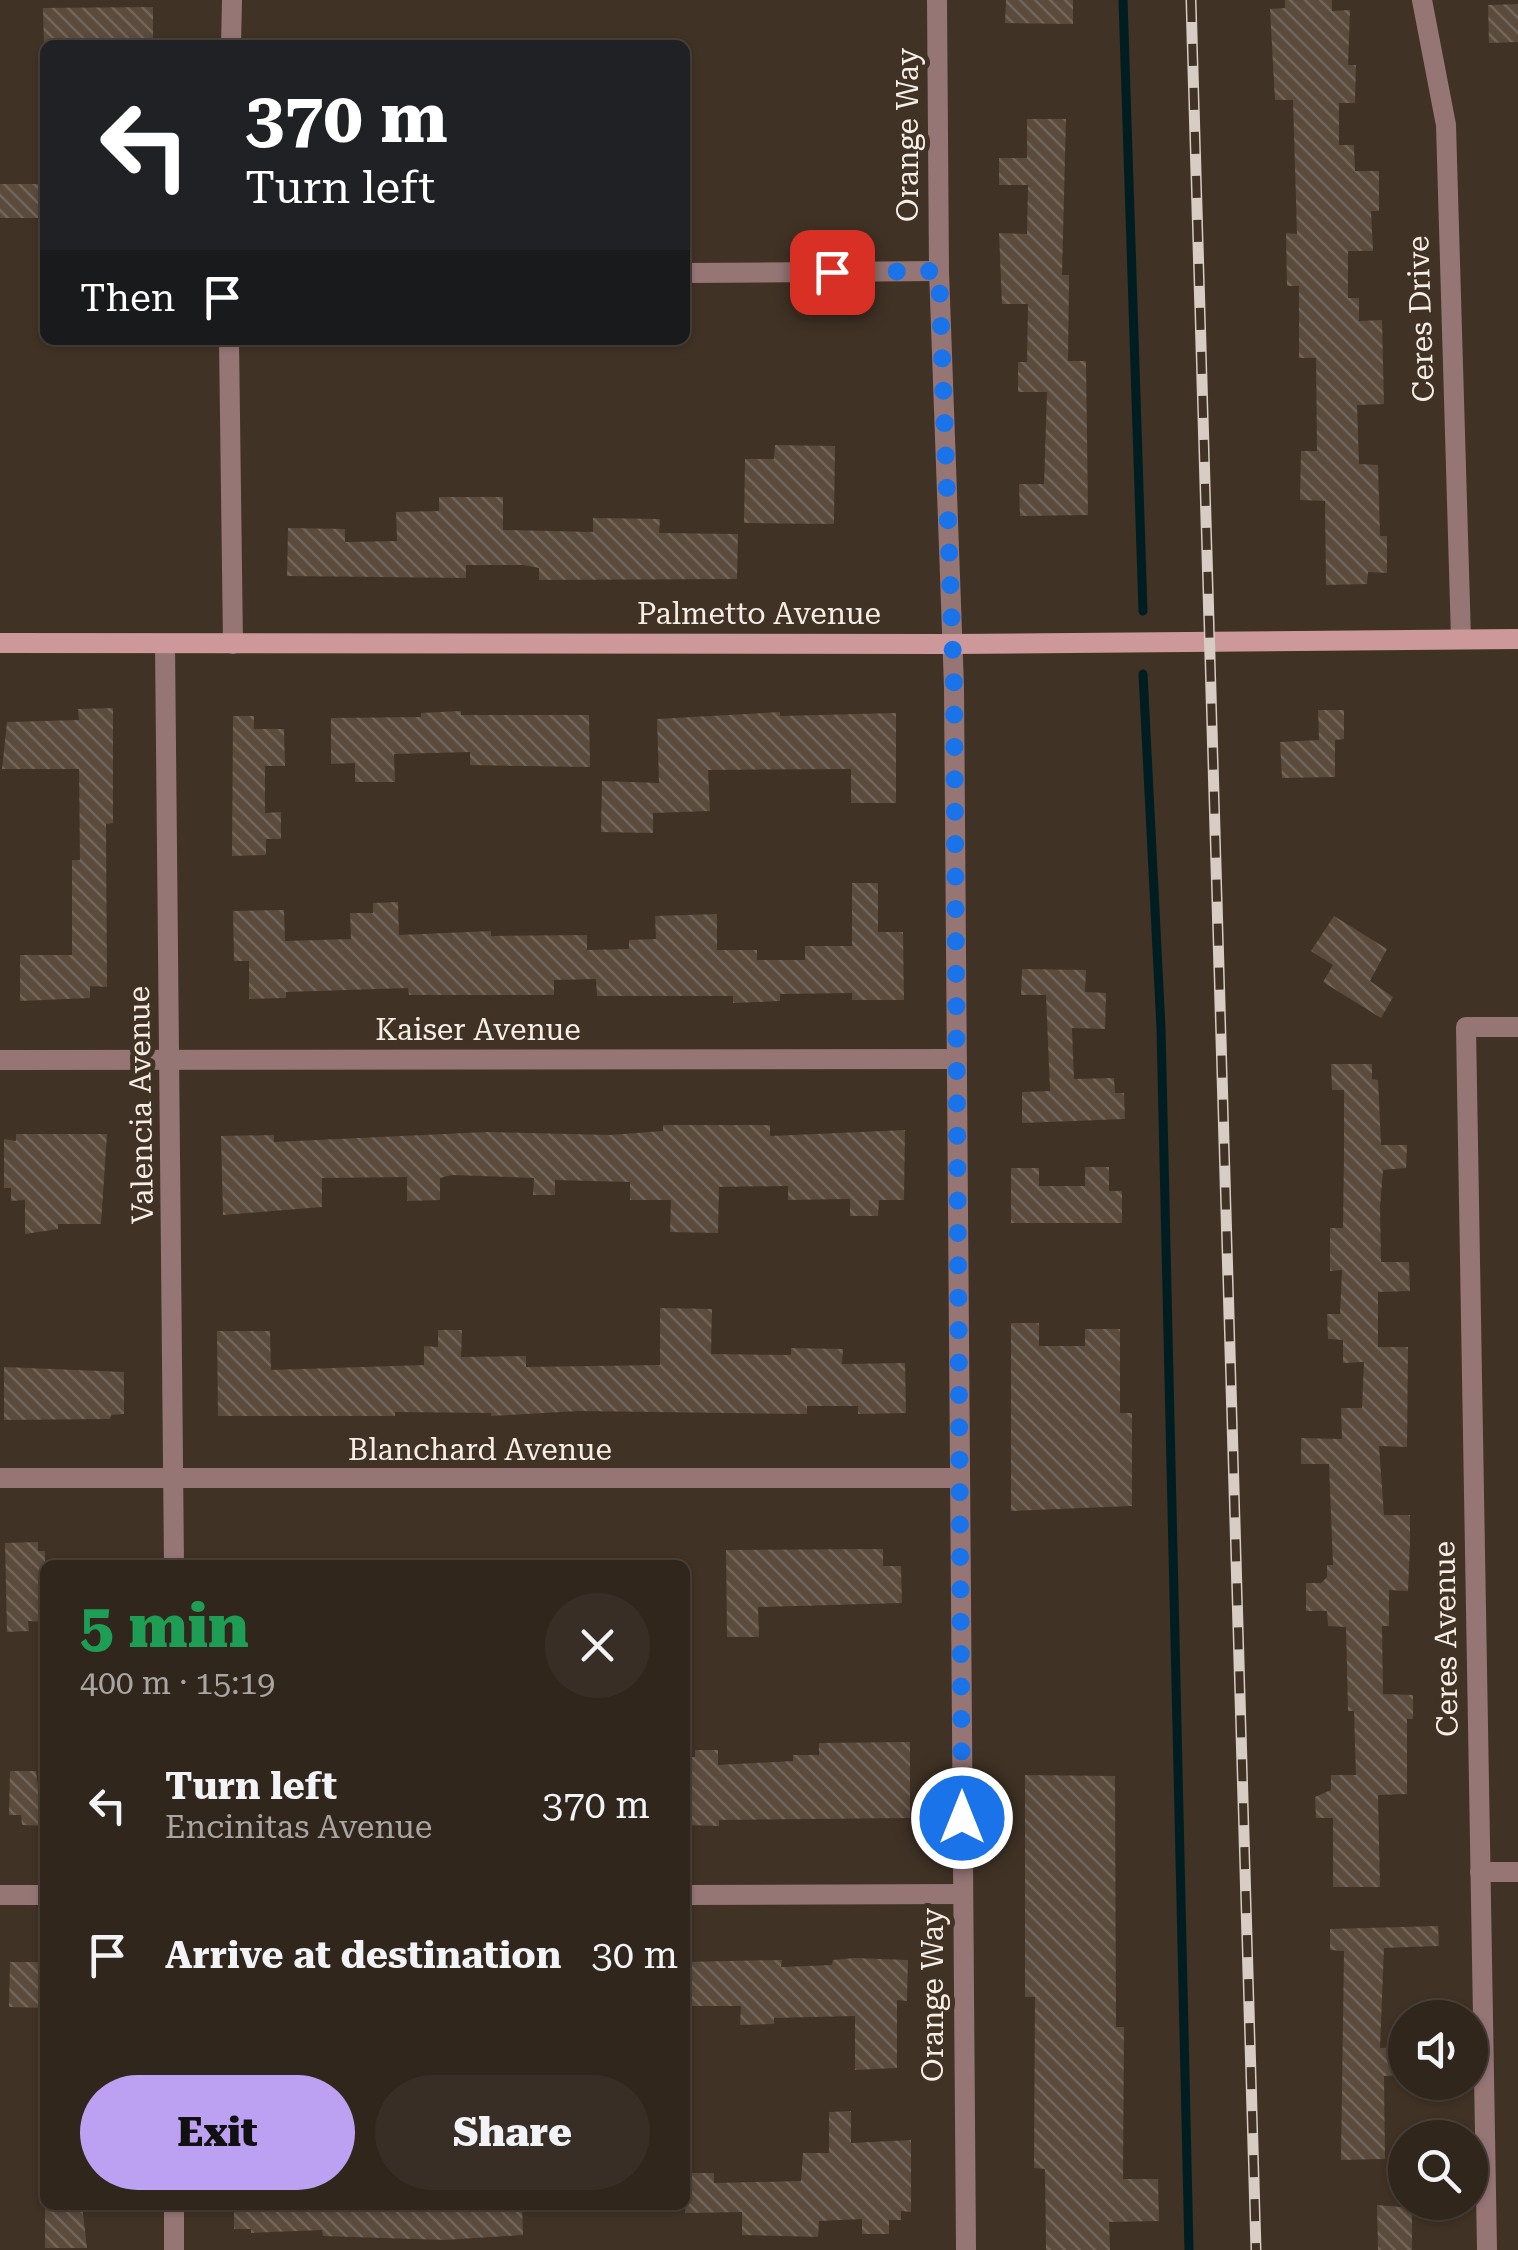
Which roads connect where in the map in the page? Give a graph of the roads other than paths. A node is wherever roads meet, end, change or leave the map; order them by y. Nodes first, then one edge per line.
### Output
1 (232, 0) edge
2 (937, 0) edge
3 (1422, 0) edge
4 (231, 40) edge
5 (939, 271) junction
6 (690, 272) edge
7 (229, 345) edge
8 (1461, 639) junction
9 (1518, 639) edge
10 (0, 643) edge
11 (165, 644) junction
12 (233, 644) junction
13 (950, 644) junction
14 (1518, 1027) edge
15 (956, 1058) junction
16 (0, 1060) edge
17 (172, 1060) junction
18 (0, 1478) edge
19 (959, 1478) junction
20 (174, 1481) junction
21 (174, 1560) edge
22 (1480, 1872) junction
23 (1518, 1872) edge
24 (962, 1894) junction
25 (0, 1895) edge
26 (40, 1895) edge
27 (690, 1895) edge
28 (174, 2210) edge
29 (174, 2250) edge
30 (966, 2250) edge
31 (1487, 2250) edge

1 - 4 street
2 - 5 street, Orange Way
3 - 8 street, Ceres Drive
5 - 6 street
5 - 13 street, Orange Way
7 - 12 street
8 - 9 street, Palmetto Avenue
8 - 13 street, Palmetto Avenue
10 - 11 street, Palmetto Avenue
11 - 12 street, Palmetto Avenue
11 - 17 street, Valencia Avenue
12 - 13 street, Palmetto Avenue
13 - 15 street, Orange Way
14 - 22 street, Ceres Avenue
15 - 17 street, Kaiser Avenue
15 - 19 street, Orange Way
16 - 17 street, Kaiser Avenue
17 - 20 street, Valencia Avenue
18 - 20 street, Blanchard Avenue
19 - 20 street, Blanchard Avenue
19 - 24 street, Orange Way
20 - 21 street, Valencia Avenue
22 - 23 street
22 - 31 street, Ceres Avenue
24 - 27 street
24 - 30 street, Orange Way
25 - 26 street
28 - 29 street

